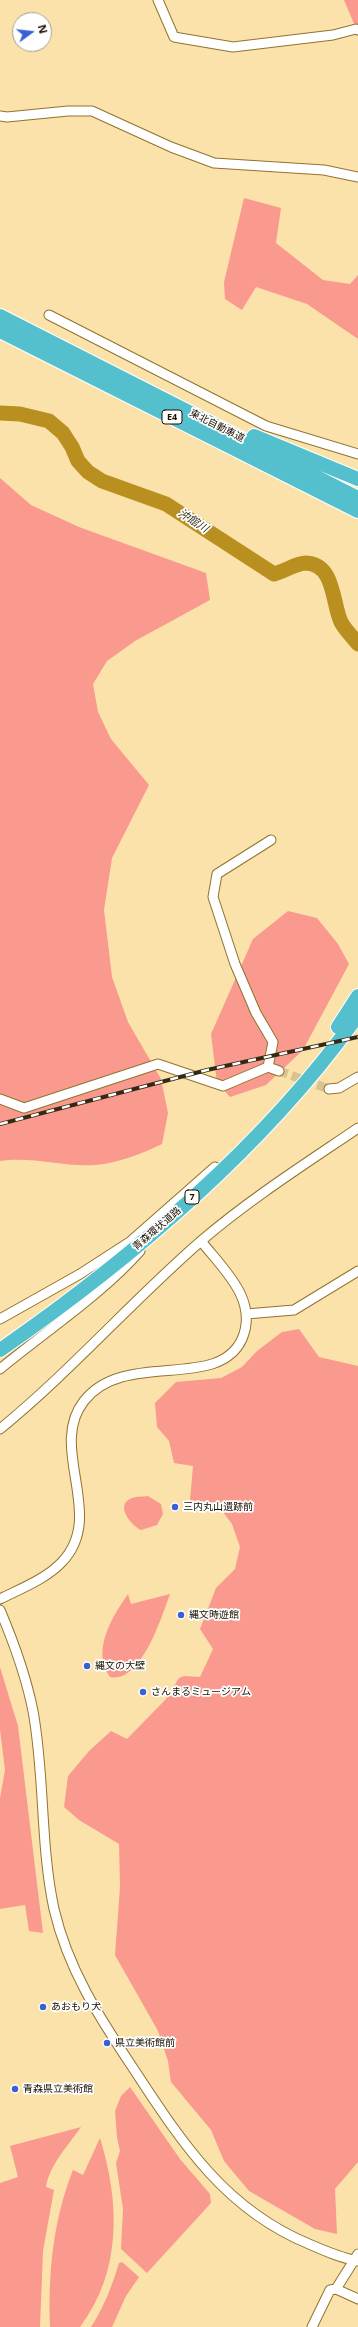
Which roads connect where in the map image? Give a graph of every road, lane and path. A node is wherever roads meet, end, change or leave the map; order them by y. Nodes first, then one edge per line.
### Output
1 (158, 0) edge
2 (358, 30) edge
3 (0, 116) edge
4 (358, 177) edge
5 (49, 315) dead end
6 (0, 316) edge
7 (0, 331) edge
8 (159, 397) junction
9 (358, 454) edge
10 (358, 479) edge
11 (349, 498) edge
12 (358, 510) edge
13 (358, 514) edge
14 (271, 840) dead end
15 (358, 996) edge
16 (358, 1015) edge
17 (358, 1028) edge
18 (268, 1067) junction
19 (279, 1071) tunnel mouth
20 (311, 1074) junction
21 (358, 1077) edge
22 (302, 1085) junction
23 (329, 1089) tunnel mouth
24 (0, 1099) edge
25 (358, 1128) edge
26 (241, 1150) junction
27 (158, 1230) junction
28 (201, 1241) junction
29 (358, 1271) edge
30 (246, 1314) junction
31 (0, 1319) edge
32 (0, 1350) edge
33 (0, 1369) edge
34 (0, 1429) edge
35 (0, 1599) edge
36 (0, 1610) edge
37 (356, 2258) edge
38 (336, 2289) junction
39 (358, 2299) edge
40 (312, 2327) edge

1 - 2 street
3 - 4 street
5 - 9 street
6 - 8 highway, 東北自動車道 / E4
7 - 11 highway, 東北自動車道 / E4
8 - 10 highway
8 - 11 highway, 東北自動車道 / E4
11 - 12 highway
11 - 13 highway
14 - 18 street
15 - 22 highway
16 - 20 highway, 青森環状道路 / 7
17 - 20 highway
18 - 19 street
18 - 24 street
20 - 22 highway, 青森環状道路 / 7
21 - 23 street
22 - 26 highway, 青森環状道路 / 7
25 - 28 street
26 - 27 highway, 青森環状道路 / 7
26 - 31 street
27 - 32 highway, 青森環状道路 / 7
27 - 33 street
28 - 30 street
28 - 34 street
29 - 30 street
30 - 35 street
36 - 37 street
37 - 38 street
38 - 39 street
38 - 40 street

